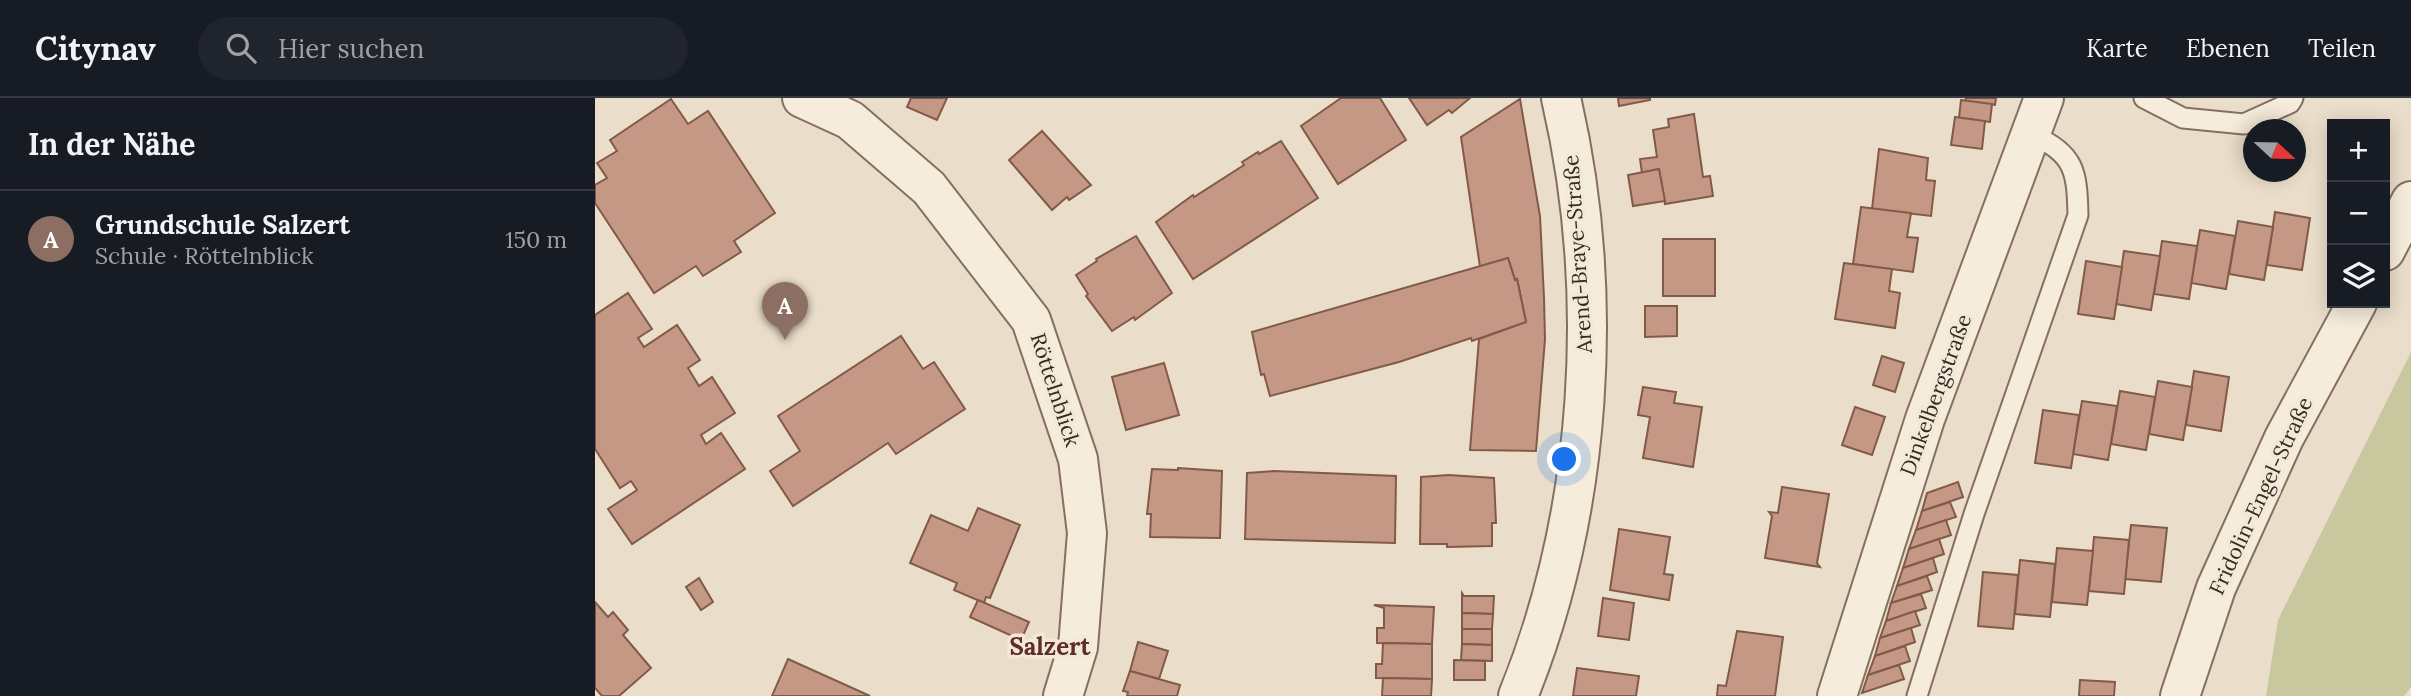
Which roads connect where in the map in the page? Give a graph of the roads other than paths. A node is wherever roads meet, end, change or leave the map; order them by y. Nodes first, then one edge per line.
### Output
1 (802, 98) edge
2 (1561, 98) edge
3 (2044, 98) edge
4 (2144, 98) edge
5 (2293, 98) edge
6 (2032, 135) junction
7 (2411, 201) edge
8 (2388, 245) edge
9 (2354, 308) edge
10 (1063, 696) edge
11 (1518, 696) edge
12 (1837, 696) edge
13 (1917, 696) edge
14 (2180, 696) edge

1 - 10 street, Röttelnblick
2 - 11 street, Arend-Braye-Straße
3 - 6 street, Dinkelbergstraße
4 - 5 lane
6 - 12 street, Dinkelbergstraße
6 - 13 lane
7 - 8 street
9 - 14 street, Fridolin-Engel-Straße

